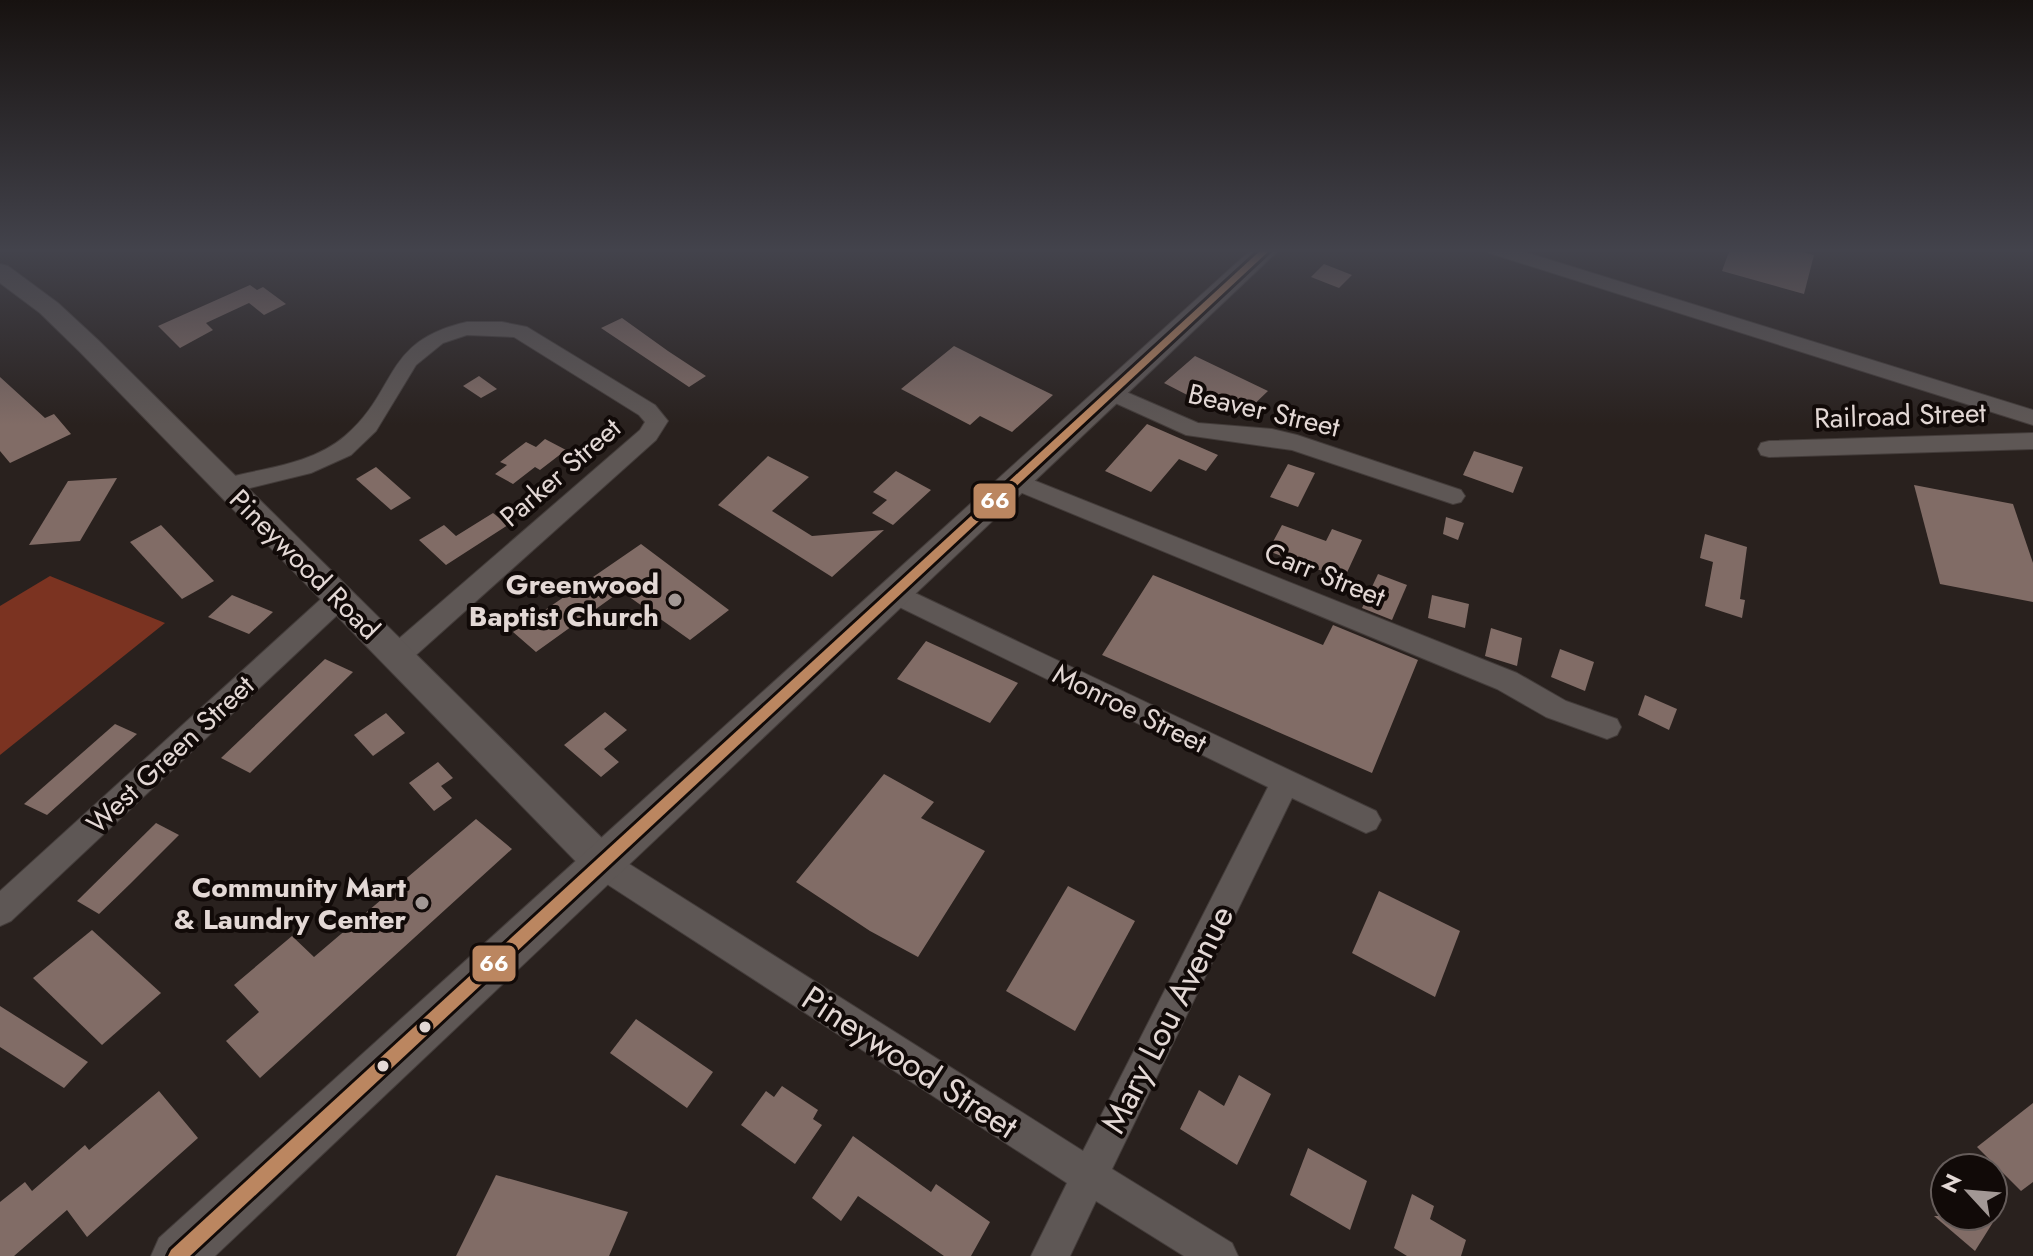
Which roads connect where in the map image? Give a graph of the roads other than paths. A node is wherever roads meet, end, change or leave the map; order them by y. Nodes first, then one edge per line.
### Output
1 (49, 308) edge
2 (1203, 308) edge
3 (1682, 308) edge
4 (1110, 392) junction
5 (2033, 418) edge
6 (2033, 441) edge
7 (1769, 449) dead end
8 (1018, 482) junction
9 (226, 486) junction
10 (1453, 496) dead end
11 (896, 594) junction
12 (341, 596) junction
13 (397, 656) junction
14 (1607, 727) dead end
15 (1285, 783) junction
16 (1366, 820) dead end
17 (604, 865) junction
18 (0, 911) edge
19 (1089, 1176) junction
20 (201, 1247) edge
21 (1050, 1256) edge
22 (1219, 1256) edge

1 - 9 street, Pineywood Road
2 - 4 main road
3 - 5 street
4 - 8 main road
4 - 10 street, Beaver Street
6 - 7 street, Railroad Street
8 - 11 main road
8 - 14 street, Carr Street
9 - 12 street, Pineywood Road
9 - 13 street, Parker Street
11 - 15 street, Monroe Street
11 - 17 main road
12 - 13 street, Pineywood Road
12 - 18 street, West Green Street
13 - 17 street, Pineywood Road
15 - 16 street, Monroe Street
15 - 19 street, Mary Lou Avenue
17 - 19 street, Pineywood Street
17 - 20 main road
19 - 21 street, Mary Lou Avenue
19 - 22 street, Pineywood Street

